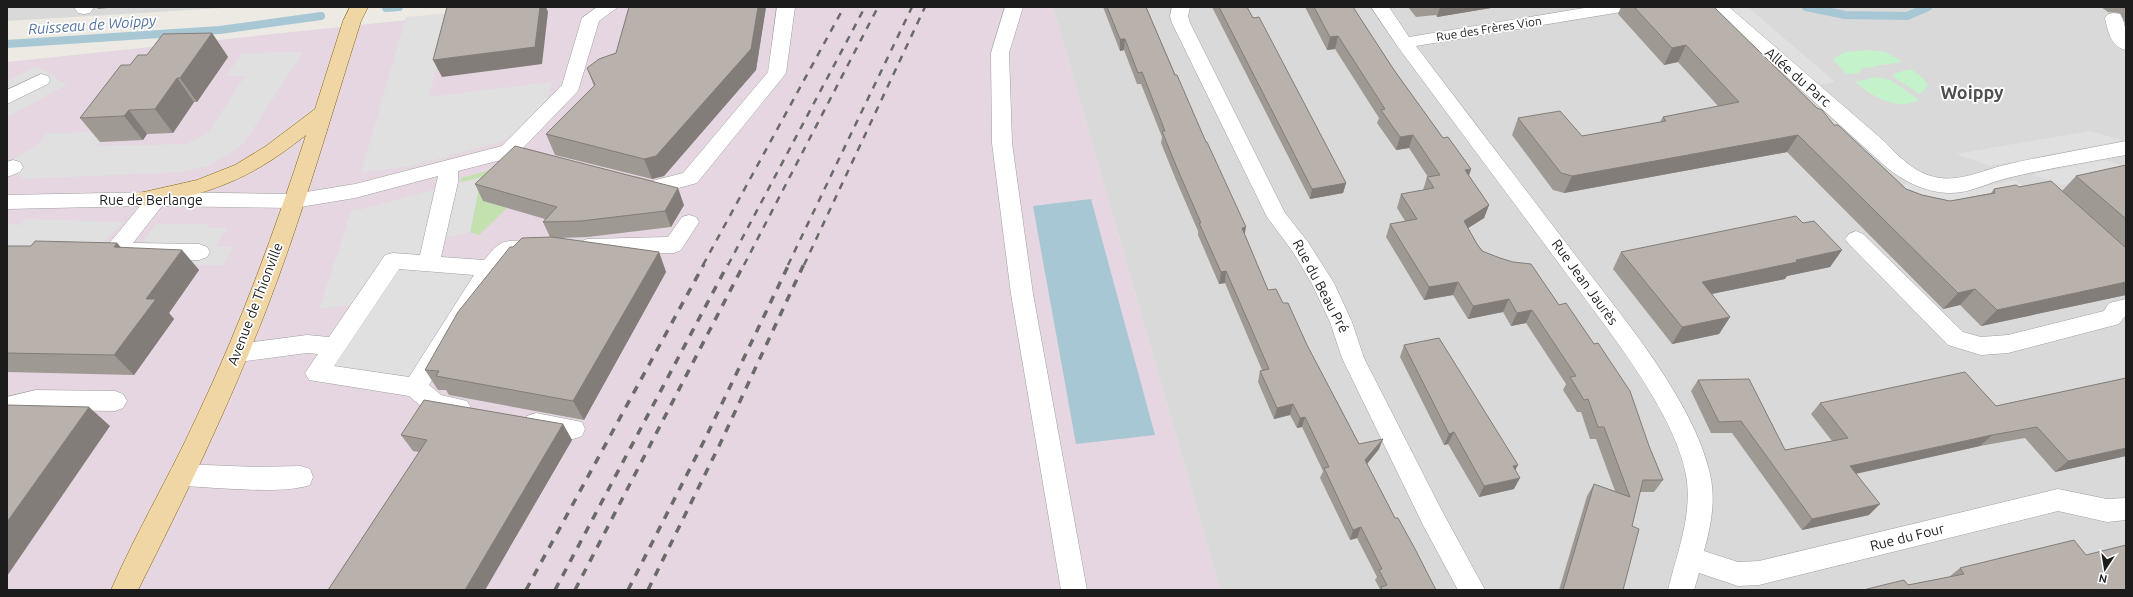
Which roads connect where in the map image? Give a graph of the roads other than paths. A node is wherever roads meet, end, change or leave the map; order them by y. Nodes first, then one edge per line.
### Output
1 (359, 7) edge
2 (609, 7) edge
3 (786, 7) edge
4 (1014, 7) edge
5 (1181, 7) edge
6 (1380, 7) edge
7 (1621, 7) edge
8 (1719, 7) edge
9 (2114, 18) dead end
10 (1404, 42) junction
11 (2126, 45) edge
12 (41, 80) dead end
13 (7, 98) edge
14 (323, 112) junction
15 (2126, 148) edge
16 (509, 151) junction
17 (554, 163) edge
18 (448, 168) junction
19 (2018, 169) junction
20 (622, 181) edge
21 (2036, 185) edge
22 (149, 199) junction
23 (294, 201) junction
24 (7, 202) edge
25 (689, 222) dead end
26 (1856, 239) dead end
27 (199, 252) dead end
28 (429, 264) junction
29 (490, 268) junction
30 (2126, 307) edge
31 (336, 346) junction
32 (238, 353) junction
33 (415, 387) junction
34 (114, 401) dead end
35 (7, 407) edge
36 (481, 412) edge
37 (512, 418) edge
38 (573, 429) dead end
39 (181, 475) junction
40 (301, 477) dead end
41 (2126, 509) edge
42 (1688, 558) junction
43 (124, 590) edge
44 (1074, 590) edge
45 (1472, 590) edge
46 (1681, 590) edge

1 - 14 main road, Avenue de Thionville
2 - 16 street
3 - 20 street
4 - 44 street
5 - 45 street, Rue du Beau Pré
6 - 10 street, Rue Jean Jaurès
7 - 10 street, Rue des Frères Vion
8 - 19 street, Allée du Parc
9 - 11 street
10 - 42 street, Rue Jean Jaurès
12 - 13 street
14 - 22 main road
14 - 23 main road, Avenue de Thionville
15 - 19 street, Allée du Parc
16 - 17 street
16 - 18 street, Rue de Berlange
18 - 23 street, Rue de Berlange
18 - 28 street
19 - 21 street
22 - 23 street, Rue de Berlange
22 - 24 street, Rue de Berlange
22 - 27 street
23 - 32 main road, Avenue de Thionville
25 - 29 street
26 - 30 street
28 - 29 street
28 - 31 street
29 - 33 street
31 - 32 street
31 - 33 street
32 - 39 main road, Avenue de Thionville
33 - 36 street
34 - 35 street
37 - 38 street
39 - 40 street
39 - 43 main road, Avenue de Thionville
41 - 42 street, Rue du Four
42 - 46 street, Rue Jean Jaurès

